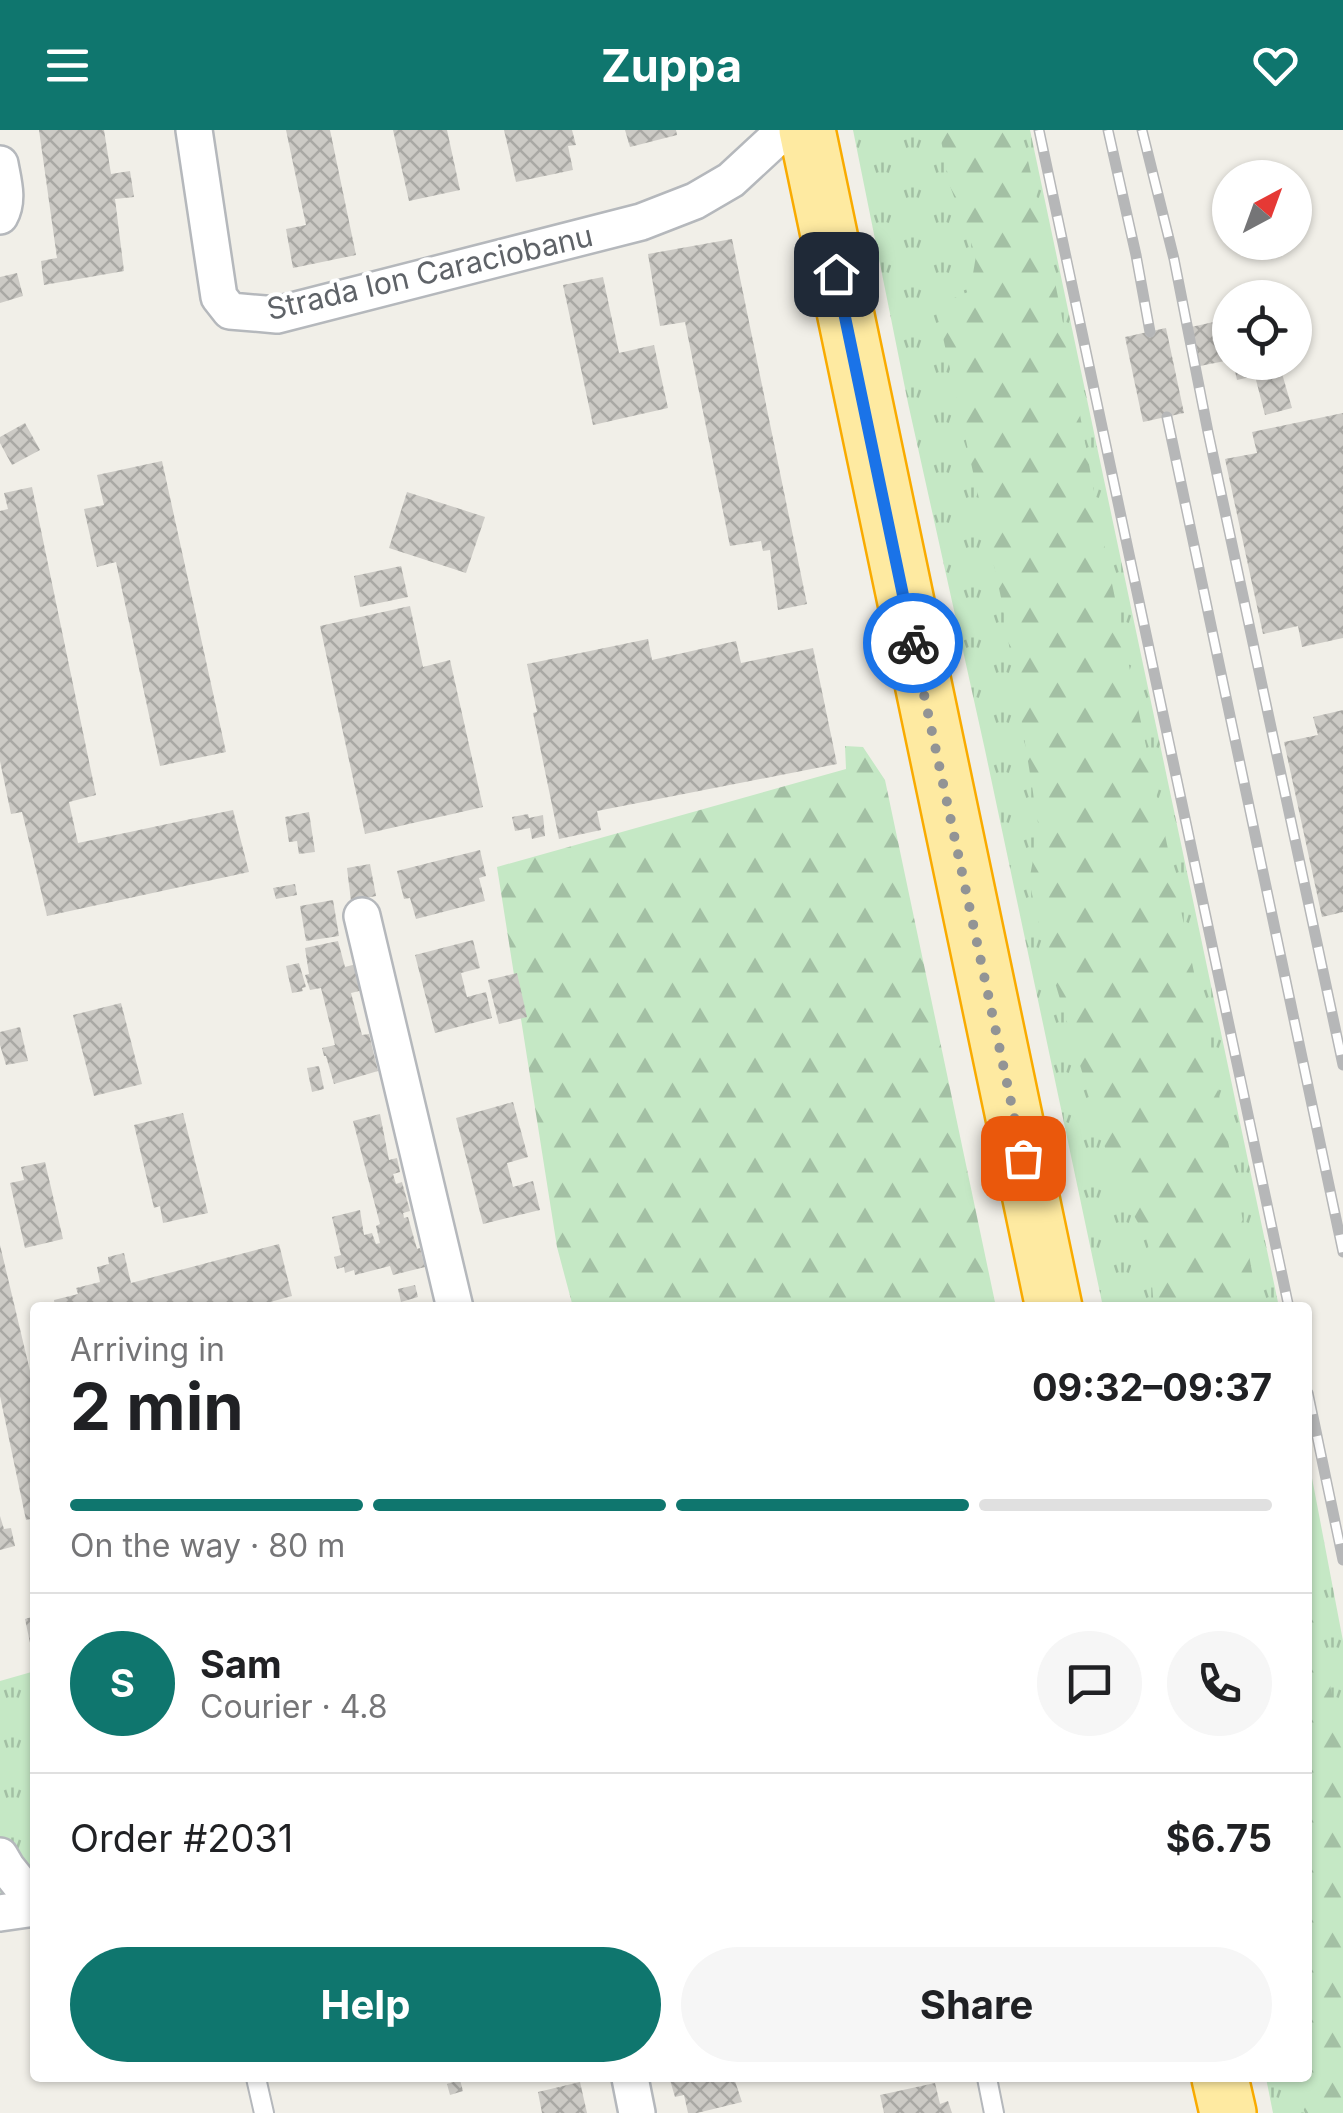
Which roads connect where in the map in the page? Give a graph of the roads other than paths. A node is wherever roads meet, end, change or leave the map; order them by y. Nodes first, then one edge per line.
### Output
1 (194, 130) edge
2 (786, 130) edge
3 (807, 130) edge
4 (0, 164) edge
5 (0, 216) edge
6 (362, 916) dead end
7 (454, 1302) edge
8 (1053, 1302) edge
9 (0, 1856) edge
10 (30, 1899) edge
11 (30, 1907) edge
12 (0, 1913) edge
13 (257, 2082) edge
14 (631, 2082) edge
15 (988, 2082) edge
16 (1221, 2082) edge
17 (264, 2113) edge
18 (637, 2113) edge
19 (994, 2113) edge
20 (1228, 2113) edge

1 - 2 street, Strada Ion Caraciobanu
3 - 8 highway
4 - 5 street
6 - 7 street
9 - 10 street
11 - 12 street
13 - 17 lane
14 - 18 street
15 - 19 lane
16 - 20 highway

